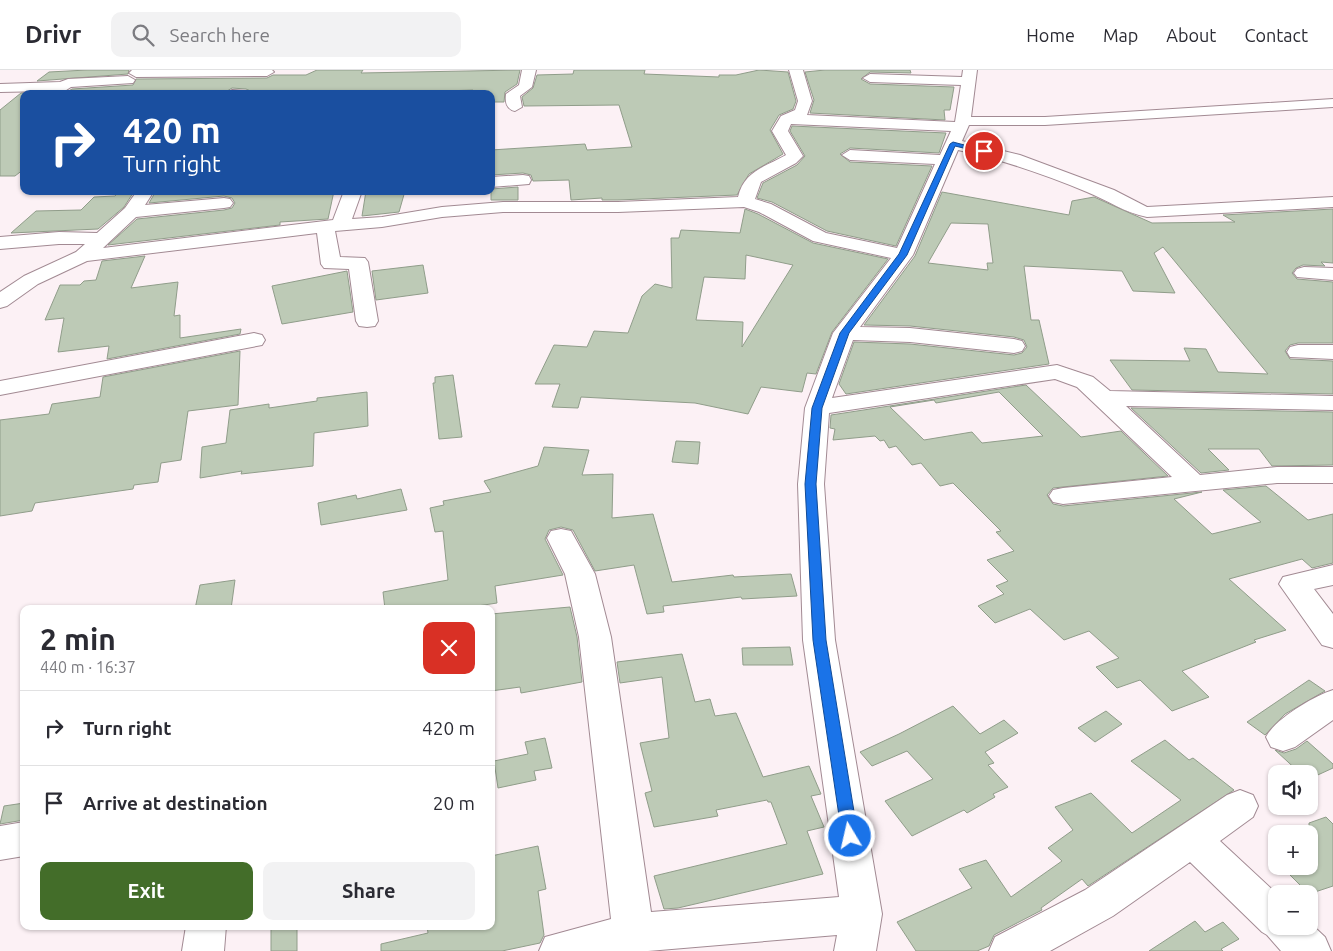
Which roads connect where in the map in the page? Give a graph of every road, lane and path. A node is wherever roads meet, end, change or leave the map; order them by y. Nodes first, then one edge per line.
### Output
1 (529, 70) edge
2 (796, 70) edge
3 (270, 71) edge
4 (970, 76) edge
5 (870, 78) dead end
6 (132, 79) edge
7 (62, 86) junction
8 (0, 88) edge
9 (56, 90) edge
10 (246, 90) edge
11 (1333, 103) edge
12 (515, 107) dead end
13 (786, 119) junction
14 (955, 138) junction
15 (850, 155) dead end
16 (523, 180) dead end
17 (495, 182) edge
18 (143, 195) edge
19 (351, 195) edge
20 (746, 202) junction
21 (1333, 202) edge
22 (224, 203) dead end
23 (131, 212) junction
24 (332, 226) junction
25 (101, 239) junction
26 (0, 243) edge
27 (903, 255) junction
28 (83, 256) junction
29 (1304, 273) dead end
30 (1333, 274) edge
31 (0, 302) edge
32 (367, 321) dead end
33 (844, 333) junction
34 (254, 340) dead end
35 (1014, 346) dead end
36 (1298, 352) dead end
37 (1333, 352) edge
38 (0, 388) edge
39 (1104, 398) junction
40 (1333, 403) edge
41 (817, 408) junction
42 (1333, 475) edge
43 (1192, 482) junction
44 (1063, 496) dead end
45 (560, 538) dead end
46 (1333, 575) edge
47 (1333, 637) edge
48 (1333, 703) edge
49 (1283, 737) dead end
50 (1240, 806) dead end
51 (1192, 839) junction
52 (20, 840) edge
53 (0, 843) edge
54 (1268, 911) edge
55 (206, 930) edge
56 (633, 933) junction
57 (859, 933) edge
58 (1293, 935) edge
59 (203, 951) edge
60 (560, 951) edge
61 (1010, 951) edge
62 (1310, 951) edge

1 - 12 street
2 - 13 street
3 - 6 street
3 - 10 street
4 - 5 street
4 - 14 street
6 - 7 street
7 - 8 street
7 - 9 street
11 - 14 street
13 - 14 street
13 - 20 street
14 - 15 street
14 - 21 street
14 - 27 street
16 - 17 street
18 - 23 street
19 - 24 street
20 - 24 street
20 - 27 street
22 - 23 street
23 - 25 street
24 - 28 street
24 - 32 street
25 - 26 street
25 - 28 street
27 - 33 street
28 - 31 street
29 - 30 street
33 - 35 street
33 - 41 street
34 - 38 street
36 - 37 street
39 - 40 street
39 - 41 street
39 - 43 street
41 - 57 street
42 - 43 street
43 - 44 street
45 - 56 street
46 - 47 street
48 - 49 street
50 - 51 street
51 - 54 street
51 - 61 street
52 - 53 street
55 - 59 street
56 - 57 street
56 - 60 street
58 - 62 street

